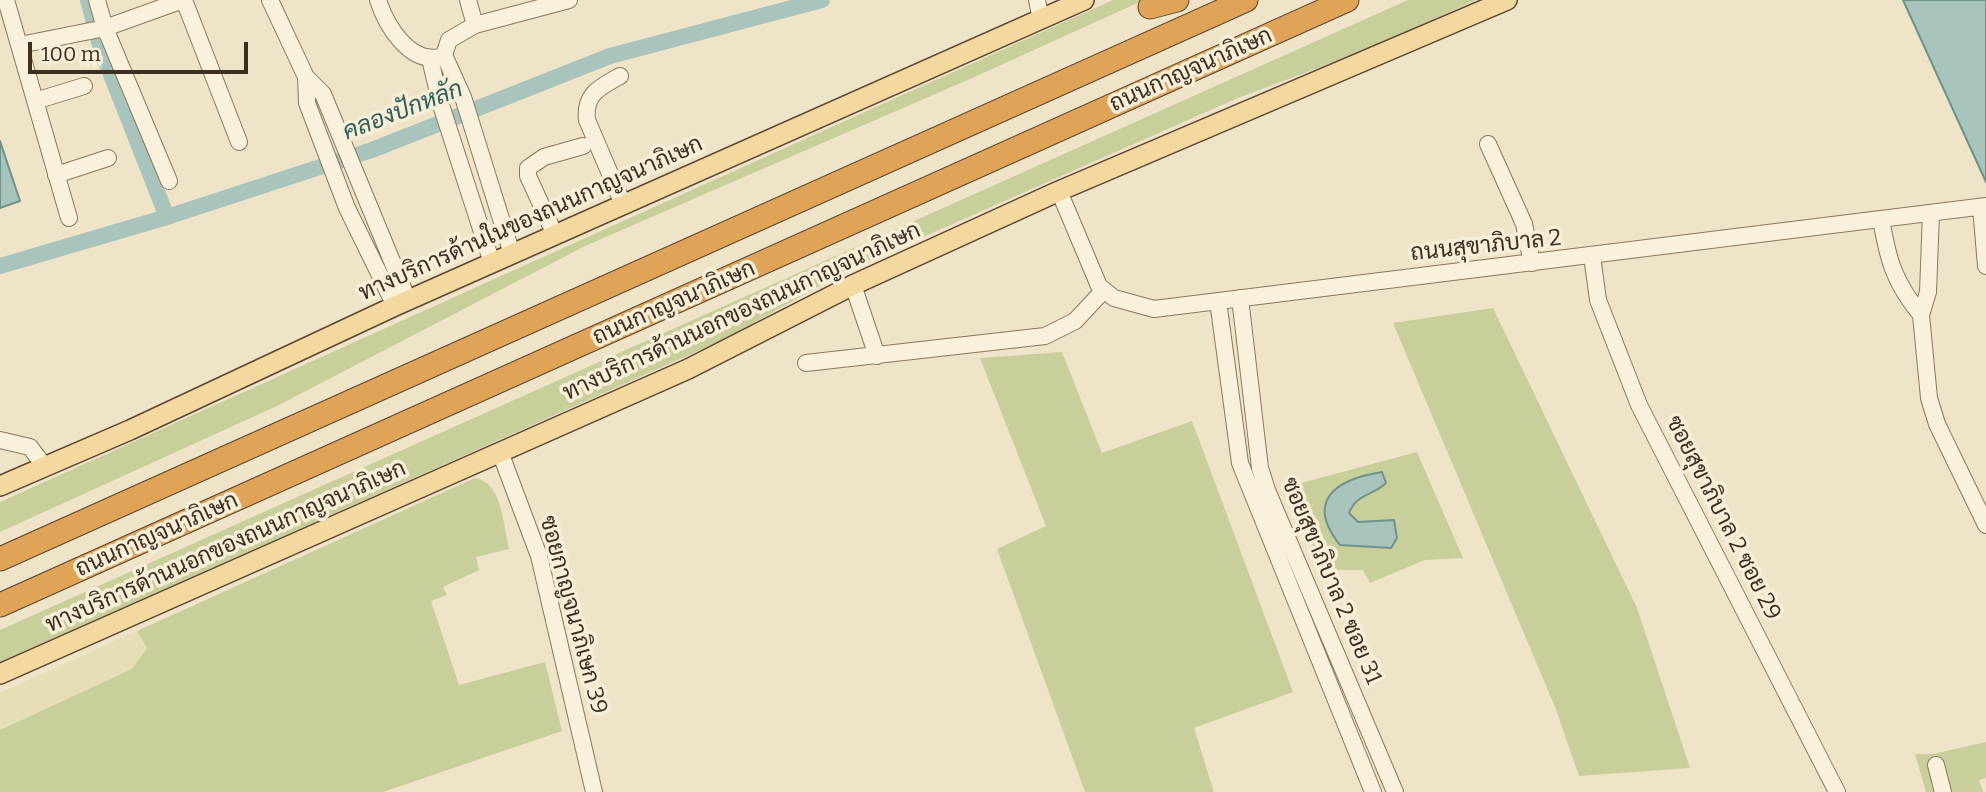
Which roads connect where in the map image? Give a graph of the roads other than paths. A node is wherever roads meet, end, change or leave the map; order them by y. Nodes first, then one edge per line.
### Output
1 (6, 0) edge
2 (97, 0) edge
3 (184, 0) edge
4 (270, 0) edge
5 (378, 0) edge
6 (468, 0) edge
7 (1084, 0) edge
8 (1177, 0) edge
9 (1246, 0) edge
10 (1347, 0) edge
11 (1507, 0) edge
12 (561, 2) edge
13 (1059, 6) edge
14 (1150, 7) dead end
15 (1039, 10) edge
16 (475, 25) junction
17 (102, 28) junction
18 (20, 45) junction
19 (437, 57) junction
20 (620, 76) dead end
21 (306, 77) junction
22 (84, 86) dead end
23 (35, 101) junction
24 (239, 142) dead end
25 (1488, 144) dead end
26 (583, 146) dead end
27 (108, 158) dead end
28 (56, 175) junction
29 (169, 181) dead end
30 (1059, 191) junction
31 (623, 204) junction
32 (1984, 206) edge
33 (1931, 213) junction
34 (69, 218) dead end
35 (1881, 219) junction
36 (555, 236) junction
37 (512, 254) junction
38 (1591, 256) junction
39 (492, 263) junction
40 (1532, 263) junction
41 (1986, 266) edge
42 (853, 285) junction
43 (1104, 290) junction
44 (1240, 298) junction
45 (1219, 301) junction
46 (402, 303) junction
47 (1921, 315) junction
48 (877, 356) junction
49 (806, 363) dead end
50 (1254, 415) junction
51 (1234, 418) junction
52 (0, 440) edge
53 (500, 452) junction
54 (45, 467) junction
55 (0, 486) edge
56 (1986, 525) edge
57 (0, 559) edge
58 (0, 605) edge
59 (0, 674) edge
60 (1936, 765) dead end
61 (594, 792) edge
62 (1373, 792) edge
63 (1395, 792) edge
64 (1837, 792) edge
65 (1943, 792) edge

1 - 18 street
2 - 17 street
3 - 17 street
3 - 24 street
4 - 21 street
5 - 19 street
6 - 16 street
7 - 13 main road, ทางบริการด้านในของถนนกาญจนาภิเษก
8 - 14 highway
9 - 57 highway, ถนนกาญจนาภิเษก
10 - 58 highway, ถนนกาญจนาภิเษก
11 - 30 main road, ทางบริการด้านนอกของถนนกาญจนาภิเษก
12 - 16 street
13 - 15 main road, ทางบริการด้านในของถนนกาญจนาภิเษก
15 - 31 main road, ทางบริการด้านในของถนนกาญจนาภิเษก
16 - 19 street
17 - 18 street
17 - 29 street
18 - 23 street
19 - 37 street
19 - 39 street
20 - 31 street
21 - 46 street
21 - 46 street
22 - 23 street
23 - 28 street
25 - 40 street
26 - 36 street
27 - 28 street
28 - 34 street
30 - 42 main road, ทางบริการด้านนอกของถนนกาญจนาภิเษก
30 - 43 street
31 - 36 main road, ทางบริการด้านในของถนนกาญจนาภิเษก
32 - 33 street, ถนนสุขาภิบาล 2
32 - 41 street
33 - 35 street, ถนนสุขาภิบาล 2
33 - 47 street
35 - 38 street, ถนนสุขาภิบาล 2
35 - 47 street
36 - 37 main road, ทางบริการด้านในของถนนกาญจนาภิเษก
37 - 39 main road, ทางบริการด้านในของถนนกาญจนาภิเษก
38 - 40 street, ถนนสุขาภิบาล 2
38 - 64 street, ซอยสุขาภิบาล 2 ซอย 29
39 - 46 main road, ทางบริการด้านในของถนนกาญจนาภิเษก
40 - 44 street, ถนนสุขาภิบาล 2
42 - 48 street
42 - 53 main road, ทางบริการด้านนอกของถนนกาญจนาภิเษก
43 - 45 street, ถนนสุขาภิบาล 2
43 - 48 street
44 - 45 street, ถนนสุขาภิบาล 2
44 - 50 street, ซอยสุขาภิบาล 2 ซอย 31
45 - 51 street, ซอยสุขาภิบาล 2 ซอย 31
46 - 54 main road, ทางบริการด้านในของถนนกาญจนาภิเษก
47 - 56 street
48 - 49 street
50 - 51 street
50 - 63 street, ซอยสุขาภิบาล 2 ซอย 31
51 - 62 street, ซอยสุขาภิบาล 2 ซอย 31
52 - 54 street
53 - 59 main road, ทางบริการด้านนอกของถนนกาญจนาภิเษก
53 - 61 street, ซอยกาญจนาภิเษก 39
54 - 55 main road, ทางบริการด้านในของถนนกาญจนาภิเษก
60 - 65 street

